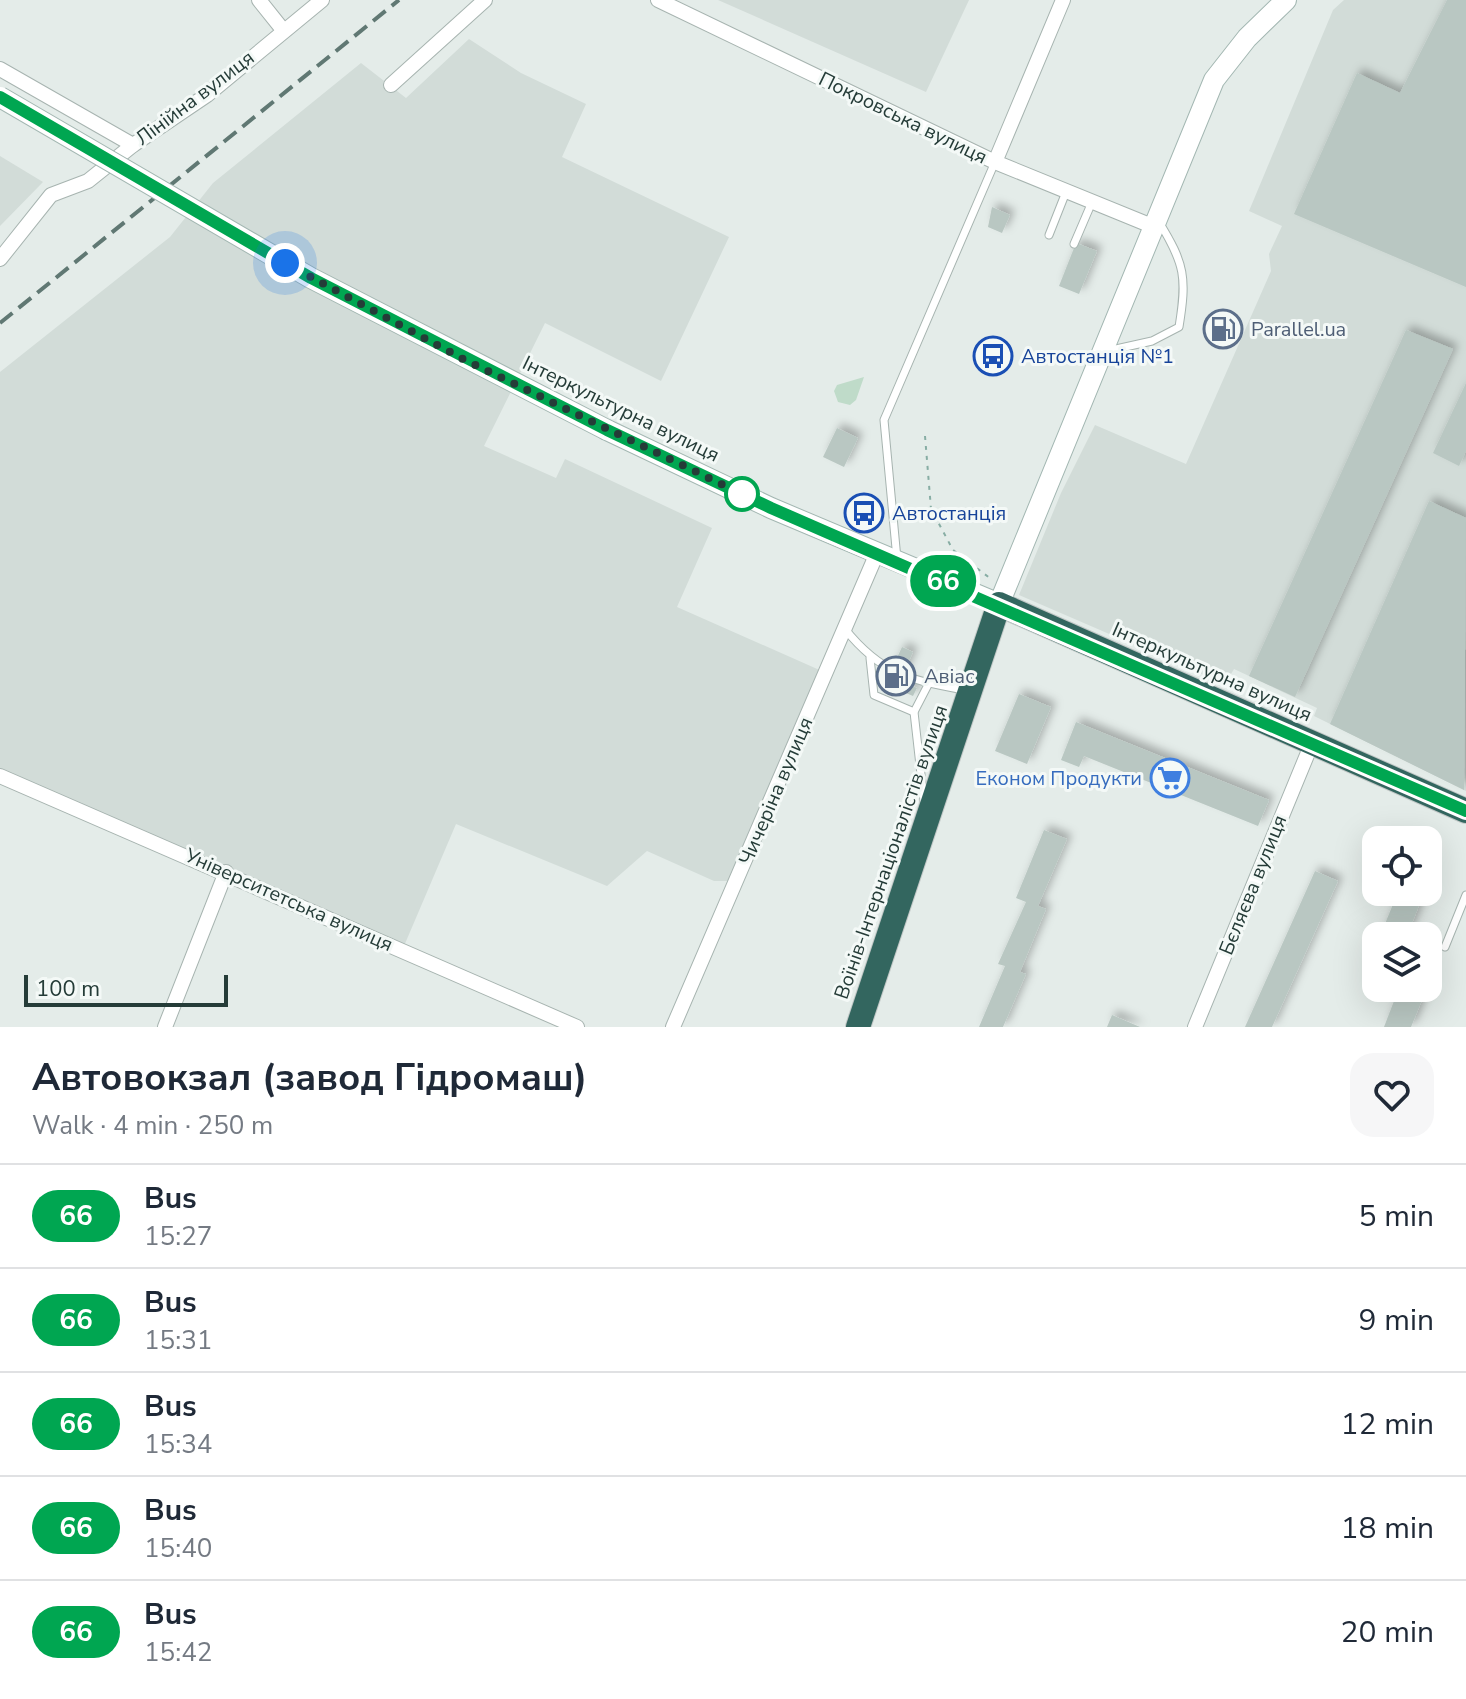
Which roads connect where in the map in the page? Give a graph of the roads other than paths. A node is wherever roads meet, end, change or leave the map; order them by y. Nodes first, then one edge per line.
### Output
1 (259, 0) edge
2 (322, 0) edge
3 (485, 0) edge
4 (658, 0) edge
5 (1063, 0) edge
6 (1286, 0) edge
7 (283, 30) junction
8 (0, 69) edge
9 (391, 85) dead end
10 (0, 97) edge
11 (133, 145) junction
12 (995, 162) junction
13 (1066, 192) junction
14 (1092, 202) junction
15 (1154, 221) junction
16 (1049, 235) dead end
17 (1074, 244) dead end
18 (0, 259) edge
19 (1101, 353) junction
20 (877, 553) junction
21 (897, 562) junction
22 (1002, 597) junction
23 (845, 629) junction
24 (870, 658) junction
25 (929, 683) junction
26 (970, 692) junction
27 (914, 712) junction
28 (1312, 743) junction
29 (0, 776) edge
30 (1466, 811) edge
31 (927, 827) junction
32 (226, 872) junction
33 (1466, 895) edge
34 (1445, 947) dead end
35 (165, 1027) edge
36 (577, 1027) edge
37 (673, 1027) edge
38 (858, 1027) edge
39 (1195, 1027) edge

1 - 7 street
2 - 7 street, Лінійна вулиця
3 - 9 street
4 - 12 street, Покровська вулиця
5 - 12 street
6 - 15 main road, Воїнів-Інтернаціоналістів вулиця
7 - 11 street, Лінійна вулиця
8 - 11 street
10 - 20 main road, Інтеркультурна вулиця, bridge
11 - 18 street, Лінійна вулиця
12 - 13 street, Покровська вулиця
12 - 21 lane
13 - 14 street, Покровська вулиця
13 - 16 lane
14 - 15 street, Покровська вулиця
14 - 17 lane
15 - 19 main road, Воїнів-Інтернаціоналістів вулиця
15 - 19 lane
19 - 22 main road, Воїнів-Інтернаціоналістів вулиця
20 - 21 main road, Інтеркультурна вулиця
20 - 23 street, Чичеріна вулиця
21 - 22 main road, Інтеркультурна вулиця
22 - 26 highway, Воїнів-Інтернаціоналістів вулиця
22 - 28 highway, Інтеркультурна вулиця
23 - 24 lane
23 - 37 street, Чичеріна вулиця
24 - 25 lane
24 - 27 lane
25 - 26 lane
25 - 27 lane
26 - 31 highway, Воїнів-Інтернаціоналістів вулиця
27 - 31 lane
28 - 30 highway, Інтеркультурна вулиця
28 - 39 street, Бєляєва вулиця
29 - 32 street, Університетська вулиця
31 - 38 highway, Воїнів-Інтернаціоналістів вулиця
32 - 35 street
32 - 36 street, Університетська вулиця
33 - 34 lane

